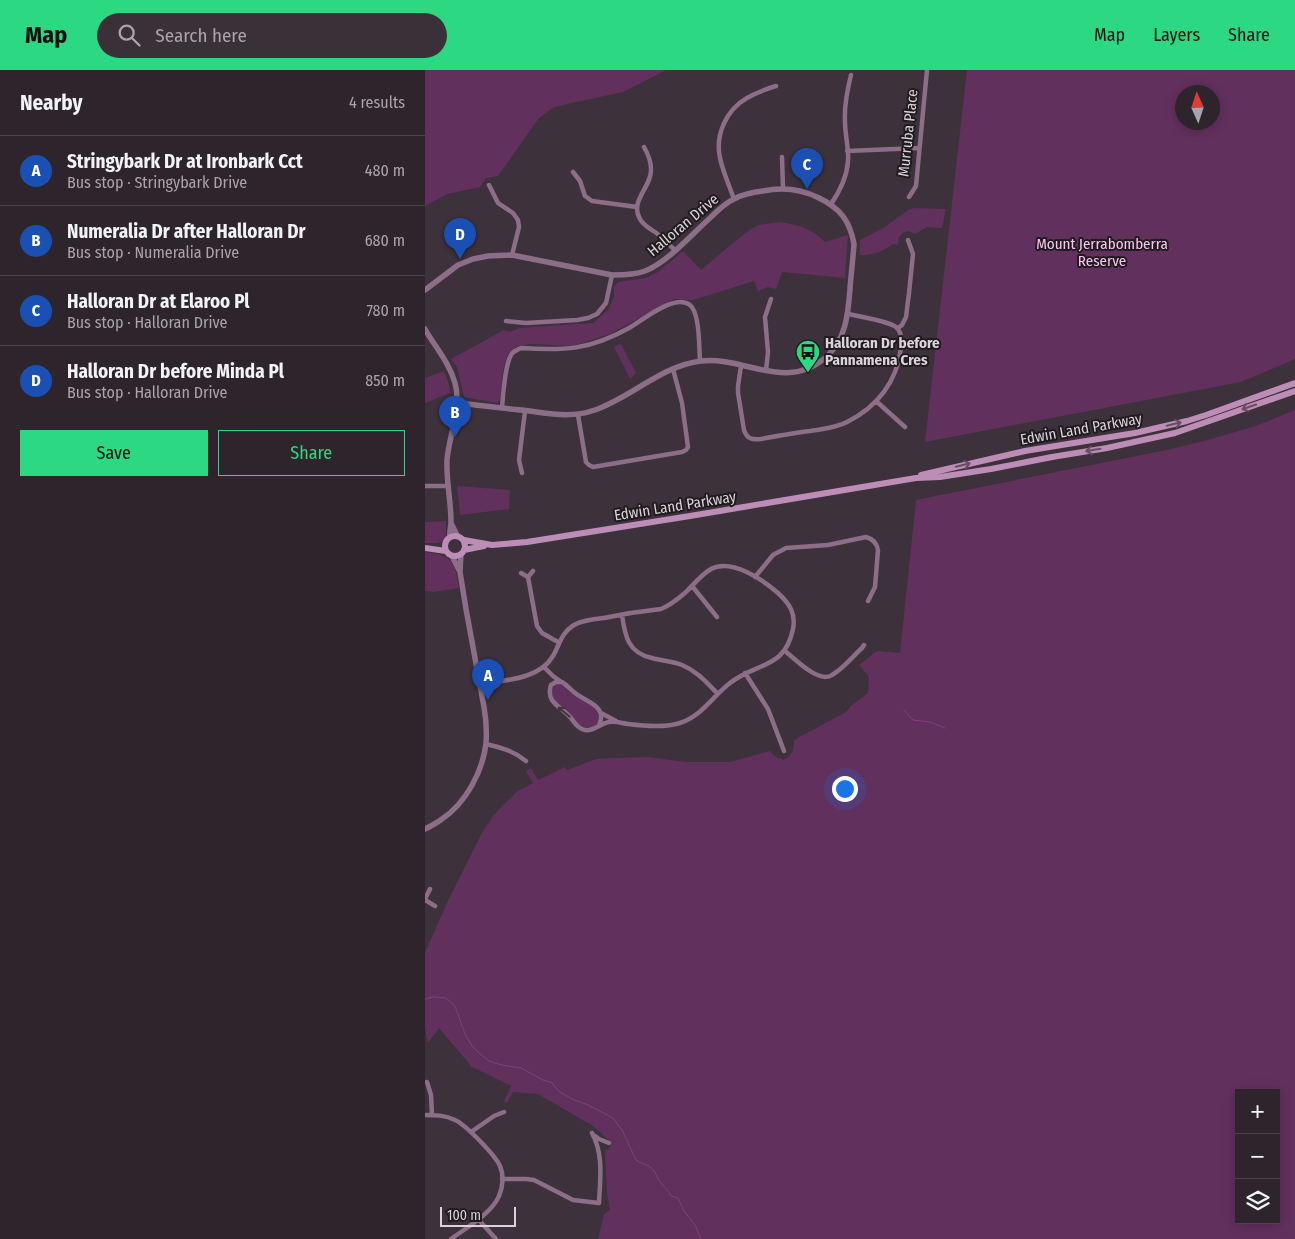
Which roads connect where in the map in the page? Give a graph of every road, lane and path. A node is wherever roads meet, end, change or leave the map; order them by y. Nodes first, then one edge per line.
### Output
1 (927, 70) edge
2 (851, 75) dead end
3 (776, 86) dead end
4 (644, 147) dead end
5 (919, 148) junction
6 (847, 152) junction
7 (781, 157) dead end
8 (573, 172) dead end
9 (489, 185) dead end
10 (783, 188) junction
11 (909, 197) dead end
12 (734, 199) junction
13 (831, 204) junction
14 (637, 206) junction
15 (908, 240) dead end
16 (675, 250) junction
17 (512, 255) junction
18 (612, 275) junction
19 (425, 290) edge
20 (771, 299) dead end
21 (848, 314) junction
22 (506, 321) dead end
23 (897, 328) junction
24 (425, 329) edge
25 (700, 361) junction
26 (741, 366) junction
27 (673, 369) junction
28 (766, 371) junction
29 (1295, 383) edge
30 (1295, 391) edge
31 (876, 401) junction
32 (457, 403) junction
33 (502, 408) junction
34 (525, 410) junction
35 (579, 415) junction
36 (905, 427) dead end
37 (521, 473) dead end
38 (425, 486) edge
39 (448, 486) junction
40 (867, 486) junction
41 (453, 536) junction
42 (464, 540) junction
43 (445, 544) junction
44 (487, 545) junction
45 (425, 548) edge
46 (446, 551) junction
47 (463, 552) junction
48 (452, 556) junction
49 (533, 571) dead end
50 (460, 572) junction
51 (521, 573) dead end
52 (528, 577) junction
53 (755, 577) junction
54 (692, 586) junction
55 (868, 601) dead end
56 (622, 615) junction
57 (717, 617) dead end
58 (558, 642) junction
59 (864, 645) dead end
60 (785, 651) junction
61 (544, 667) junction
62 (745, 673) junction
63 (561, 682) junction
64 (480, 684) junction
65 (551, 687) junction
66 (718, 694) junction
67 (600, 712) junction
68 (617, 722) junction
69 (599, 725) junction
70 (486, 744) junction
71 (784, 750) dead end
72 (525, 760) dead end
73 (425, 829) edge
74 (430, 889) dead end
75 (425, 900) edge
76 (435, 906) dead end
77 (427, 1082) dead end
78 (504, 1112) dead end
79 (425, 1115) edge
80 (432, 1115) junction
81 (471, 1132) junction
82 (609, 1143) dead end
83 (502, 1179) junction
84 (478, 1219) junction
85 (451, 1239) edge
86 (496, 1239) edge

1 - 5 street, Murruba Place
2 - 6 street
3 - 12 street
4 - 14 street
5 - 6 street
5 - 11 street, Murruba Place
6 - 13 street
7 - 10 street
8 - 14 street
9 - 17 street
10 - 12 street, Halloran Drive
10 - 13 street, Halloran Drive
12 - 16 street, Halloran Drive
13 - 21 street, Halloran Drive
14 - 16 street
15 - 23 street
16 - 18 street, Halloran Drive
17 - 18 street, Halloran Drive
17 - 19 street, Halloran Drive
18 - 22 street
20 - 28 street
21 - 23 street
21 - 28 street, Halloran Drive
23 - 31 street
24 - 32 street
25 - 26 street, Halloran Drive
25 - 27 street, Halloran Drive
25 - 33 street
26 - 28 street, Halloran Drive
26 - 31 street
27 - 35 street, Halloran Drive
27 - 35 street
40 -> 29 main road, Edwin Land Parkway
30 -> 40 main road, Edwin Land Parkway
31 - 36 street
32 - 33 street, Halloran Drive
32 - 39 street
33 - 34 street, Halloran Drive
34 - 35 street, Halloran Drive
34 - 37 street
38 - 39 street
39 - 41 street
40 - 44 main road, Edwin Land Parkway
41 - 42 main road
41 - 43 main road
42 - 44 main road, Edwin Land Parkway
42 - 47 main road
43 - 45 main road
43 - 46 main road
44 - 47 main road, Edwin Land Parkway
45 - 46 main road
46 - 48 main road
47 - 48 main road
47 - 50 street
48 - 50 street
49 - 52 street
50 - 64 street
51 - 52 street
52 - 58 street
53 - 54 street
53 - 55 street
53 - 60 street
54 - 56 street
54 - 57 street
56 - 58 street
56 - 66 street
58 - 61 street
59 - 60 street
60 - 62 street
61 - 63 street
61 - 64 street
61 - 65 street
62 - 66 street
62 - 71 street
63 - 65 street
63 - 67 street
64 - 70 street
69 -> 65 street
66 - 68 street
67 - 68 street
67 - 69 street
68 - 69 street
70 - 72 street
70 - 73 street
74 - 75 street
75 - 76 street
77 - 80 street
78 - 81 street
79 - 80 street
80 - 81 street
81 - 83 street
82 - 83 street
83 - 84 street
84 - 85 street
84 - 86 street

